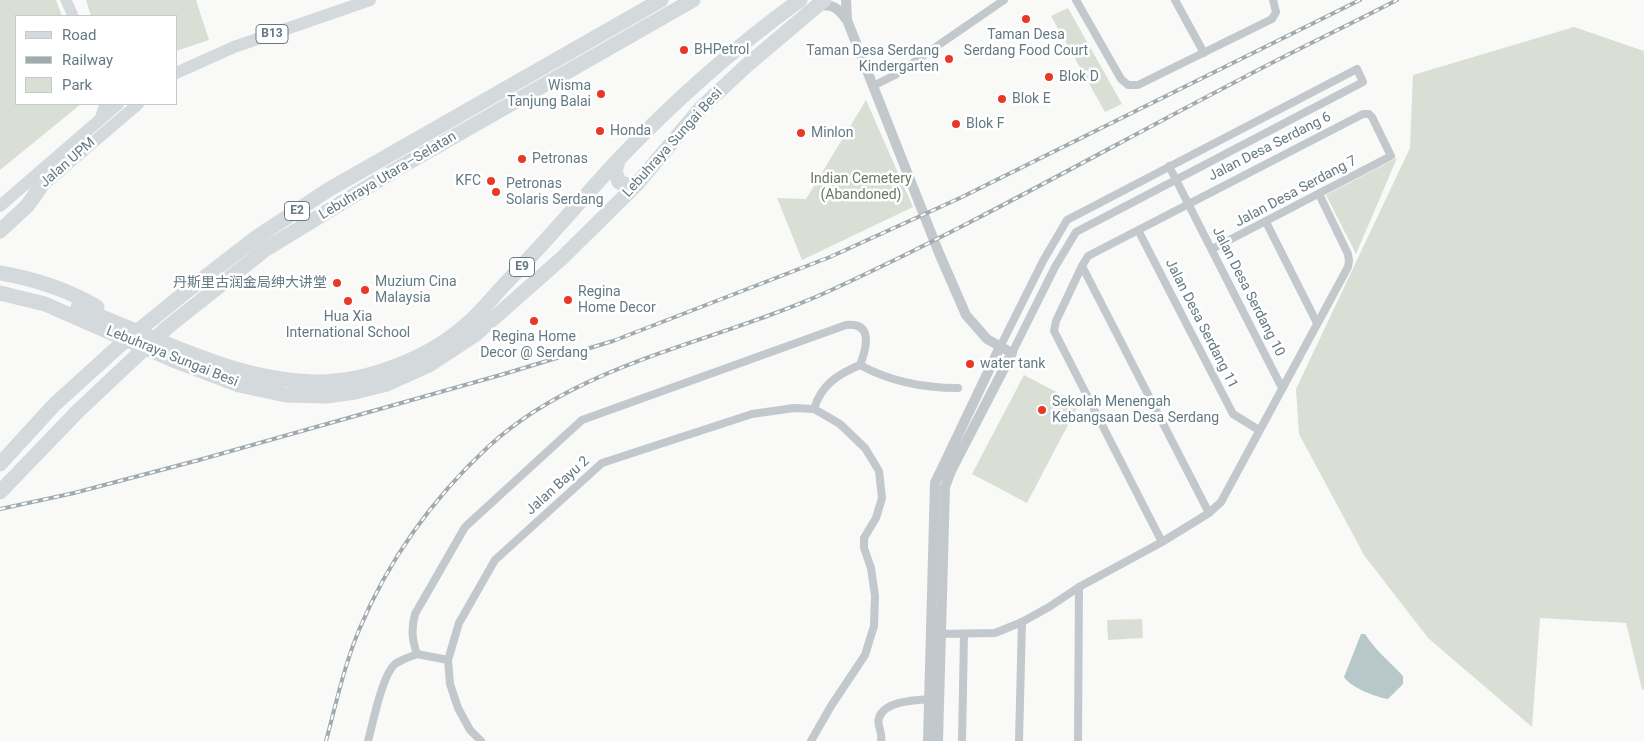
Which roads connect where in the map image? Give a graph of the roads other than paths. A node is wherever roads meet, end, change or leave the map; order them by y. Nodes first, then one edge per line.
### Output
1 (66, 0) edge
2 (370, 0) edge
3 (660, 0) edge
4 (694, 0) edge
5 (800, 0) edge
6 (846, 0) edge
7 (1004, 0) edge
8 (1076, 0) edge
9 (1175, 0) edge
10 (1273, 0) edge
11 (821, 2) edge
12 (73, 15) edge
13 (847, 20) junction
14 (1204, 53) junction
15 (178, 73) edge
16 (873, 86) junction
17 (105, 105) edge
18 (117, 105) edge
19 (137, 105) edge
20 (1364, 114) joint
21 (100, 118) junction
22 (618, 160) junction
23 (1170, 166) junction
24 (1177, 180) junction
25 (637, 184) junction
26 (40, 188) junction
27 (1319, 194) junction
28 (0, 206) edge
29 (1190, 206) junction
30 (1266, 222) junction
31 (0, 223) edge
32 (1138, 230) junction
33 (0, 231) edge
34 (1212, 249) junction
35 (0, 264) edge
36 (1082, 266) junction
37 (4, 277) edge
38 (0, 293) edge
39 (0, 302) edge
40 (66, 307) junction
41 (79, 318) junction
42 (1317, 324) junction
43 (119, 329) junction
44 (1000, 347) junction
45 (1012, 353) junction
46 (175, 354) junction
47 (860, 364) junction
48 (958, 388) dead end
49 (1282, 388) junction
50 (814, 409) junction
51 (1259, 430) junction
52 (0, 464) edge
53 (0, 492) edge
54 (1209, 513) junction
55 (1162, 542) junction
56 (1079, 587) junction
57 (1022, 622) junction
58 (936, 634) junction
59 (964, 634) junction
60 (417, 654) junction
61 (448, 660) junction
62 (930, 699) junction
63 (368, 741) edge
64 (481, 741) edge
65 (811, 741) edge
66 (881, 741) edge
67 (928, 741) edge
68 (938, 741) edge
69 (962, 741) edge
70 (1020, 741) edge
71 (1078, 741) edge

1 - 12 main road
2 - 15 main road, B13
3 - 52 highway, Lebuhraya Utara–Selatan / E2
4 - 53 highway, Lebuhraya Utara–Selatan / E2
5 - 22 highway, Lebuhraya Sungai Besi / E9
6 - 13 street
7 - 16 street
8 - 14 street
9 - 14 street
10 - 14 street
11 - 13 street
11 - 25 highway, Lebuhraya Sungai Besi / E9
13 - 16 street
16 - 44 street
17 - 21 main road
18 - 21 main road, Jalan UPM
19 - 26 main road, Jalan UPM
20 - 27 street, Jalan Desa Serdang 7
20 - 29 street, Jalan Desa Serdang 6
21 - 28 main road, Jalan UPM
22 - 25 highway
22 - 46 highway, Lebuhraya Sungai Besi / E9
23 - 24 street, Jalan Desa Serdang 10
23 - 24 street
23 - 44 street
24 - 29 street, Jalan Desa Serdang 10
24 - 45 street
25 - 46 highway, Lebuhraya Sungai Besi / E9
26 - 31 main road, Jalan UPM
26 - 33 highway
27 - 30 street, Jalan Desa Serdang 7
27 - 42 street
29 - 32 street, Jalan Desa Serdang 6
29 - 34 street, Jalan Desa Serdang 10
30 - 34 street, Jalan Desa Serdang 7
30 - 42 street
32 - 36 street, Jalan Desa Serdang 6
32 - 51 street, Jalan Desa Serdang 11
34 - 49 street, Jalan Desa Serdang 10
35 - 37 highway
36 - 54 street
36 - 55 street
37 - 40 highway
37 - 43 highway
38 - 40 highway
39 - 41 highway
40 - 41 highway, Lebuhraya Sungai Besi / E9
40 - 43 highway, Lebuhraya Sungai Besi / E9
41 - 43 highway, Lebuhraya Sungai Besi / E9
42 - 49 street
43 - 46 highway, Lebuhraya Sungai Besi / E9
44 - 45 street
44 - 58 street
45 - 58 street
47 - 48 street
47 - 50 street
47 - 60 street
49 - 51 street
50 - 61 street, Jalan Bayu 2
50 - 65 street
51 - 54 street
54 - 55 street
55 - 56 street
56 - 57 street
56 - 71 street
57 - 59 street
57 - 70 street
58 - 59 street
58 - 62 street
58 - 68 street
59 - 69 street
60 - 61 street
60 - 63 street
61 - 64 street
62 - 66 street
62 - 67 street

